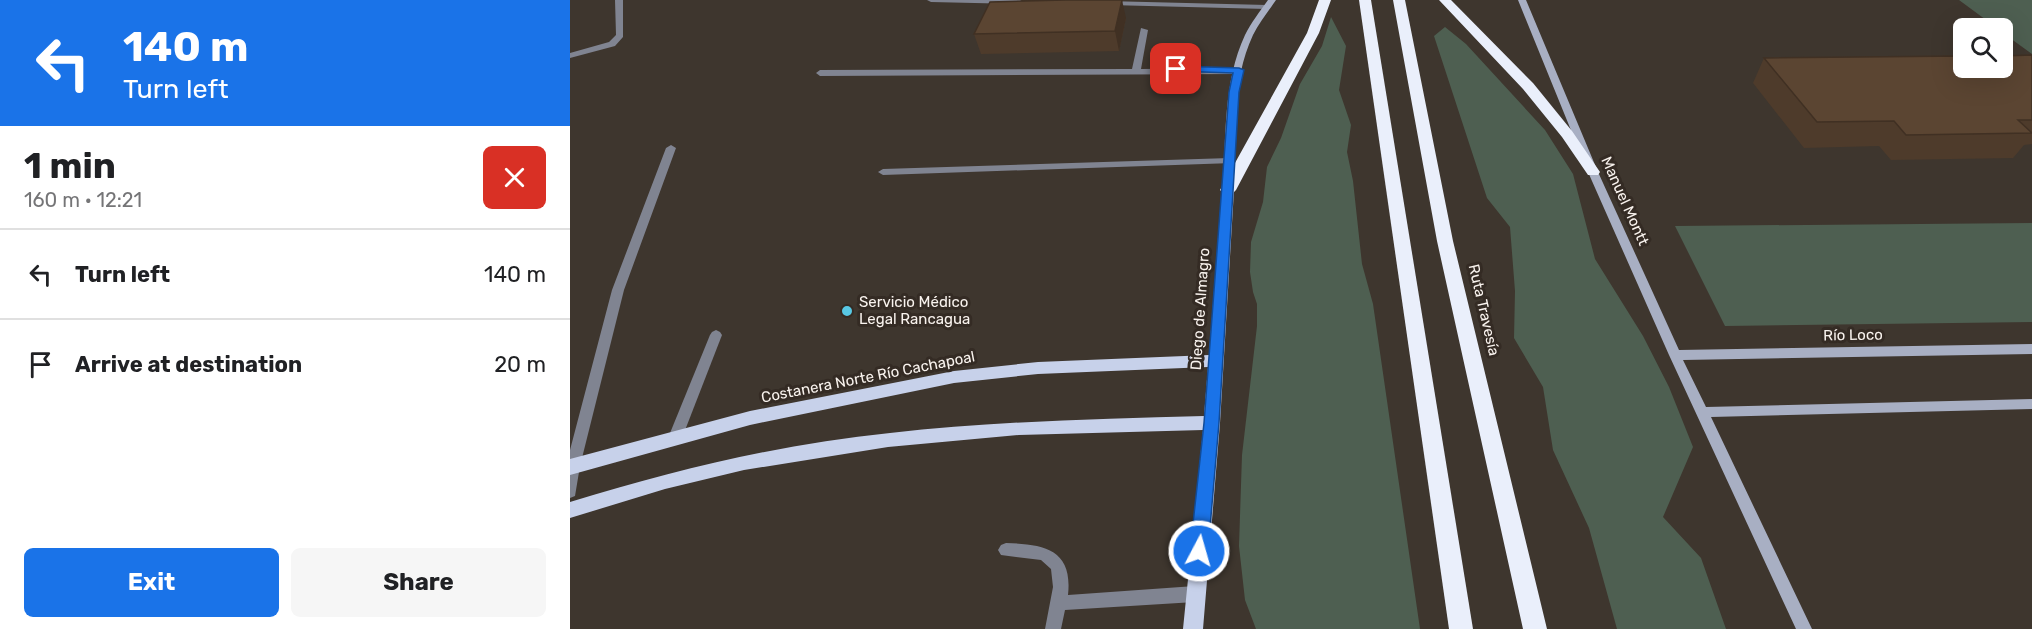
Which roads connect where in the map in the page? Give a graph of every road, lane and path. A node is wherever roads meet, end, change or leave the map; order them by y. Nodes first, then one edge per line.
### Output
1 (619, 0) edge
2 (931, 0) edge
3 (1326, 0) edge
4 (1365, 0) edge
5 (1400, 0) edge
6 (1444, 0) edge
7 (1522, 0) edge
8 (1027, 2) edge
9 (1097, 3) edge
10 (1269, 4) edge
11 (1144, 30) dead end
12 (570, 56) edge
13 (1239, 70) junction
14 (1136, 71) junction
15 (820, 73) dead end
16 (671, 148) dead end
17 (1230, 161) junction
18 (883, 172) dead end
19 (1593, 172) junction
20 (1228, 190) junction
21 (716, 334) dead end
22 (2032, 349) edge
23 (1675, 355) junction
24 (1216, 361) junction
25 (2032, 404) edge
26 (1703, 412) junction
27 (1212, 423) junction
28 (675, 438) junction
29 (572, 467) edge
30 (570, 492) edge
31 (570, 510) edge
32 (1006, 550) dead end
33 (1195, 594) junction
34 (1059, 603) junction
35 (1053, 629) edge
36 (1193, 629) edge
37 (1461, 629) edge
38 (1535, 629) edge
39 (1804, 629) edge

1 - 12 lane
2 - 8 lane
3 - 20 highway
4 - 37 highway
5 - 38 highway, Ruta Travesía
6 - 19 highway
7 - 19 street, Manuel Montt
9 - 10 lane
10 - 13 street, Diego de Almagro
11 - 14 lane
13 - 14 lane
13 - 17 street, Diego de Almagro
14 - 15 lane
16 - 29 lane
17 - 18 lane
17 - 20 street, Diego de Almagro
19 - 23 street, Manuel Montt
20 - 24 main road, Diego de Almagro
21 - 28 lane
22 - 23 street, Río Loco
23 - 26 street, Manuel Montt
24 - 27 main road, Diego de Almagro
24 - 28 main road, Costanera Norte Río Cachapoal
25 - 26 street
26 - 39 street, Manuel Montt
27 - 31 main road
27 - 33 main road, Diego de Almagro
28 - 29 main road, Costanera Norte Río Cachapoal
29 - 30 lane
32 - 34 lane
33 - 34 lane
33 - 36 main road, Diego de Almagro
34 - 35 lane

